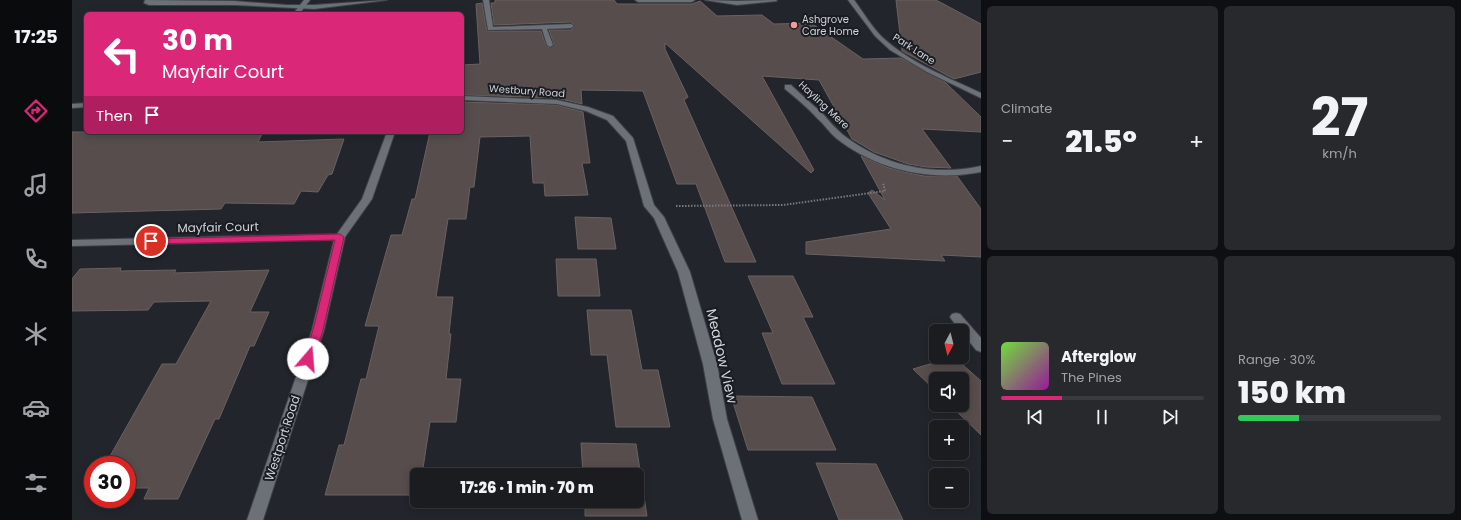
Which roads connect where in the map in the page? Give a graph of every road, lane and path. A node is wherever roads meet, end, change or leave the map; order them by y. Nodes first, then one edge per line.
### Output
1 (148, 0) edge
2 (307, 0) edge
3 (384, 0) edge
4 (486, 0) edge
5 (638, 0) edge
6 (692, 0) edge
7 (708, 0) edge
8 (851, 0) edge
9 (774, 1) dead end
10 (302, 7) junction
11 (298, 12) edge
12 (571, 26) dead end
13 (544, 27) junction
14 (550, 45) dead end
15 (788, 87) dead end
16 (981, 96) edge
17 (464, 98) edge
18 (84, 105) edge
19 (72, 106) edge
20 (390, 134) edge
21 (892, 164) junction
22 (981, 169) edge
23 (649, 206) junction
24 (340, 237) junction
25 (72, 243) edge
26 (956, 317) dead end
27 (981, 347) edge
28 (255, 520) edge
29 (750, 520) edge

1 - 10 street
2 - 10 street
3 - 10 street
4 - 13 street
5 - 6 street
7 - 9 street
8 - 16 street, Park Lane
10 - 11 street
12 - 13 street
13 - 14 street
15 - 21 street, Hayling Mere
17 - 23 street, Westbury Road
18 - 19 street
20 - 24 street, Westport Road
21 - 22 street, Hayling Mere
21 - 23 path
23 - 29 street, Meadow View
24 - 25 street, Mayfair Court
24 - 28 street, Westport Road
26 - 27 street

